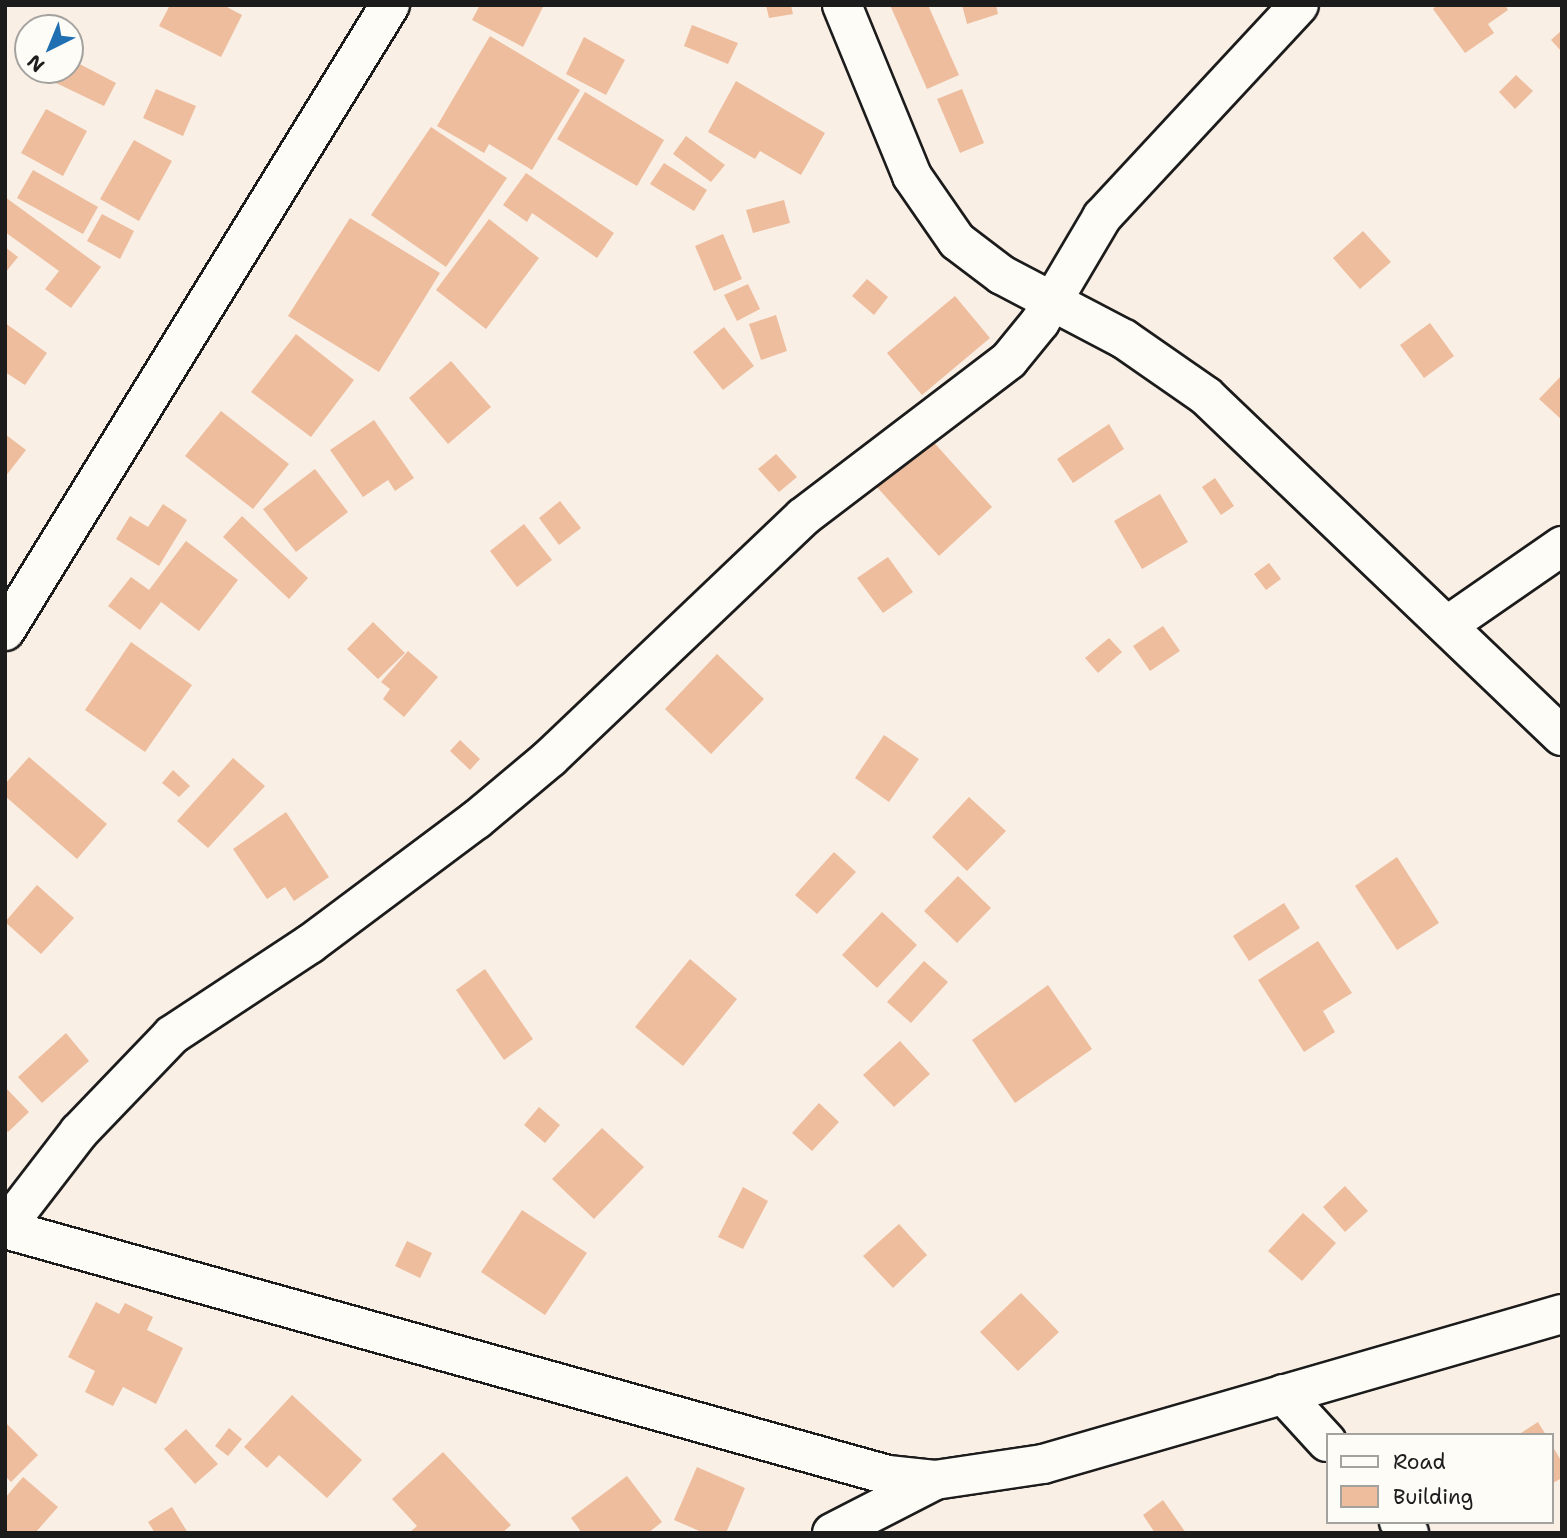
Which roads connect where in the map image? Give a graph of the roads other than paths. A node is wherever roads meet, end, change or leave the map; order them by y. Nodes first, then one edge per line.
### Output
1 (390, 5) edge
2 (842, 5) edge
3 (1299, 5) edge
4 (1052, 299) junction
5 (1562, 546) edge
6 (1448, 625) junction
7 (5, 631) edge
8 (1562, 736) edge
9 (5, 1228) edge
10 (1562, 1314) edge
11 (1283, 1394) junction
12 (1326, 1441) edge
13 (935, 1480) junction
14 (832, 1533) edge

1 - 7 street
2 - 4 street
3 - 4 street
4 - 6 street
4 - 9 street
5 - 6 street
6 - 8 street
9 - 13 street
10 - 11 street
11 - 12 street
11 - 13 street
13 - 14 street

